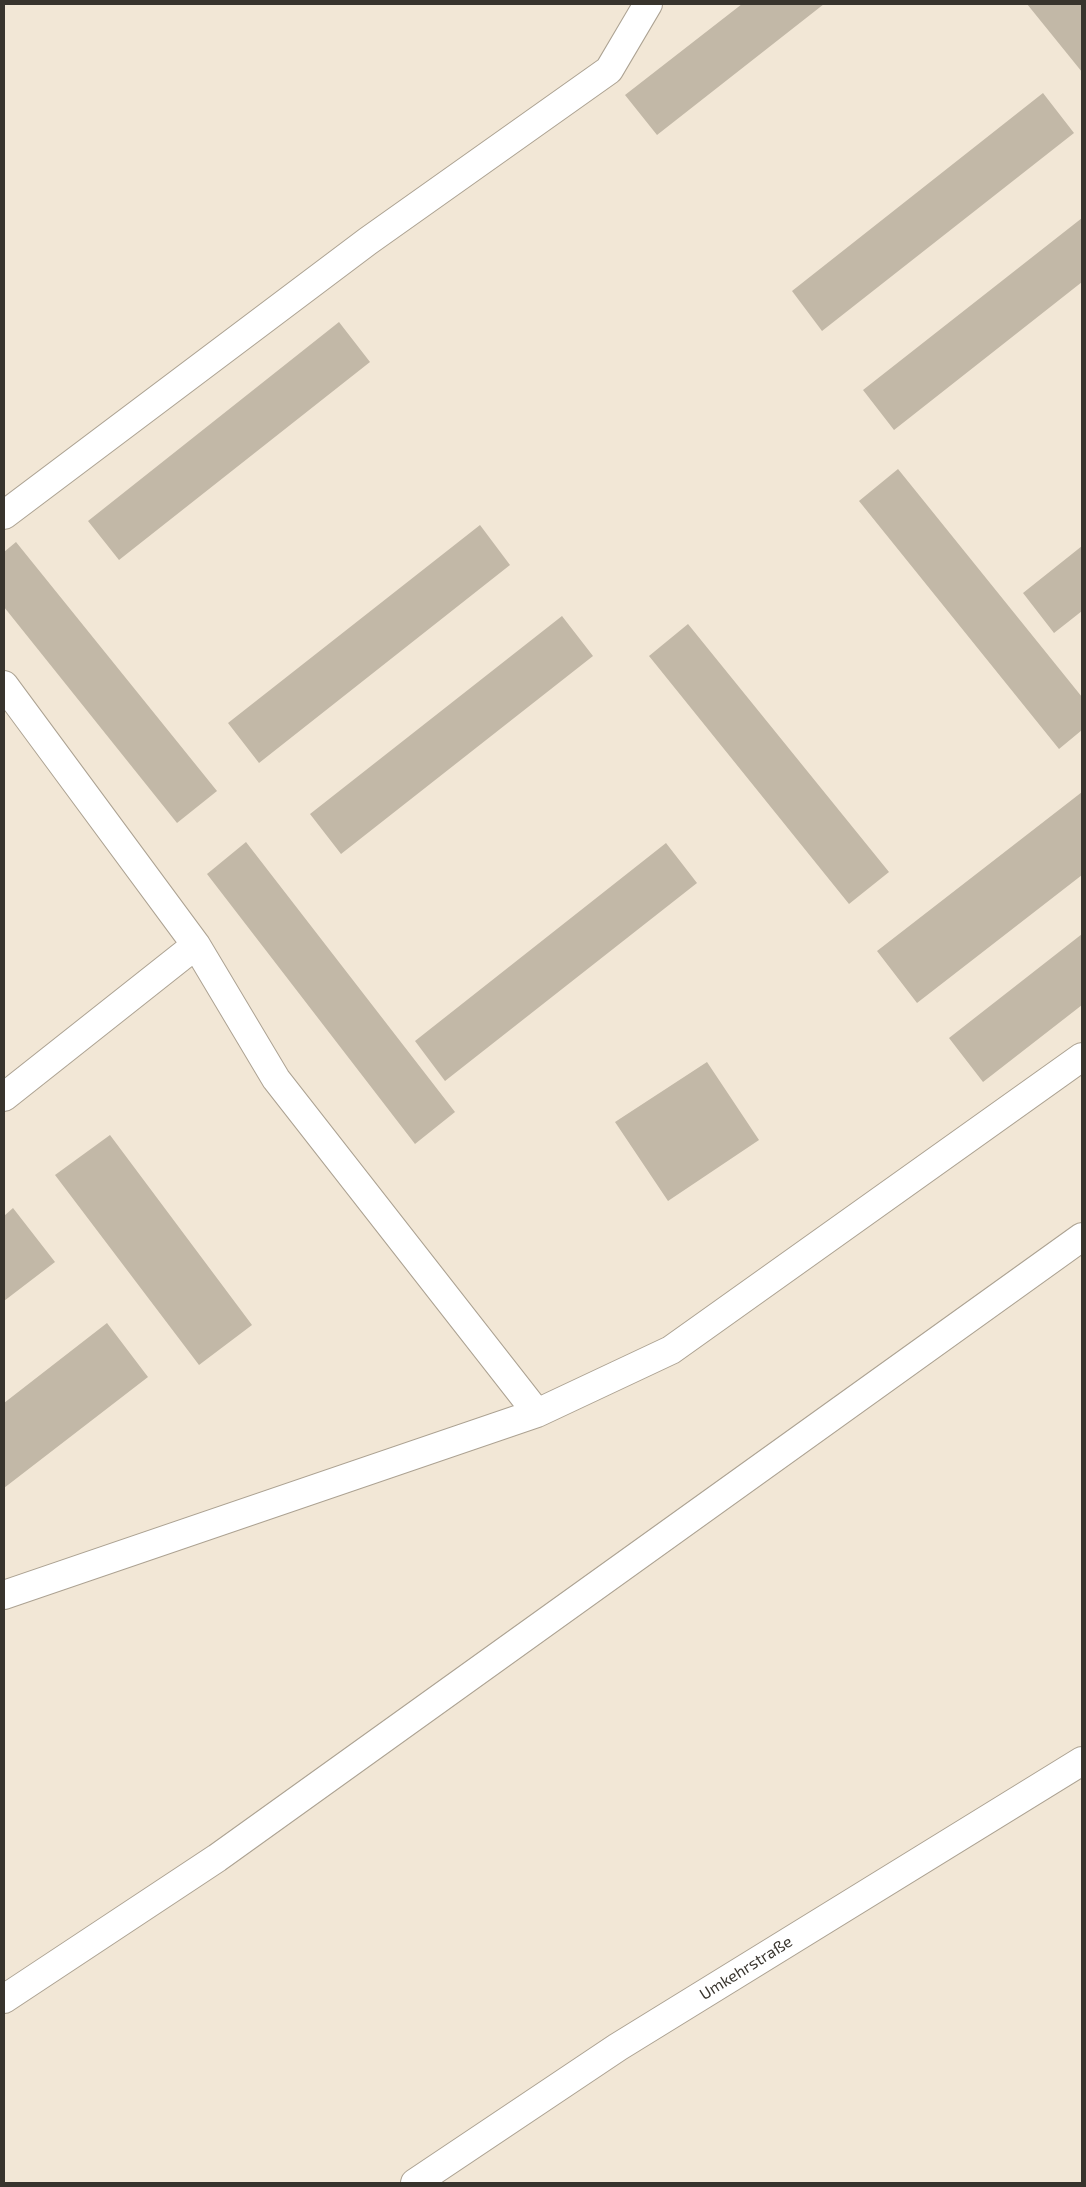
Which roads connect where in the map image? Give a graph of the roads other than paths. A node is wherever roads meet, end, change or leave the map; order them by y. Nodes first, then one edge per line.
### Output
1 (648, 4) edge
2 (4, 516) edge
3 (4, 685) edge
4 (196, 945) junction
5 (1082, 1057) edge
6 (4, 1097) edge
7 (1082, 1237) edge
8 (537, 1413) junction
9 (4, 1595) edge
10 (1082, 1761) edge
11 (4, 1999) edge
12 (415, 2183) edge

1 - 2 lane
3 - 4 lane
4 - 6 lane
4 - 8 lane
5 - 8 lane
7 - 11 lane
8 - 9 lane
10 - 12 lane, Umkehrstraße

